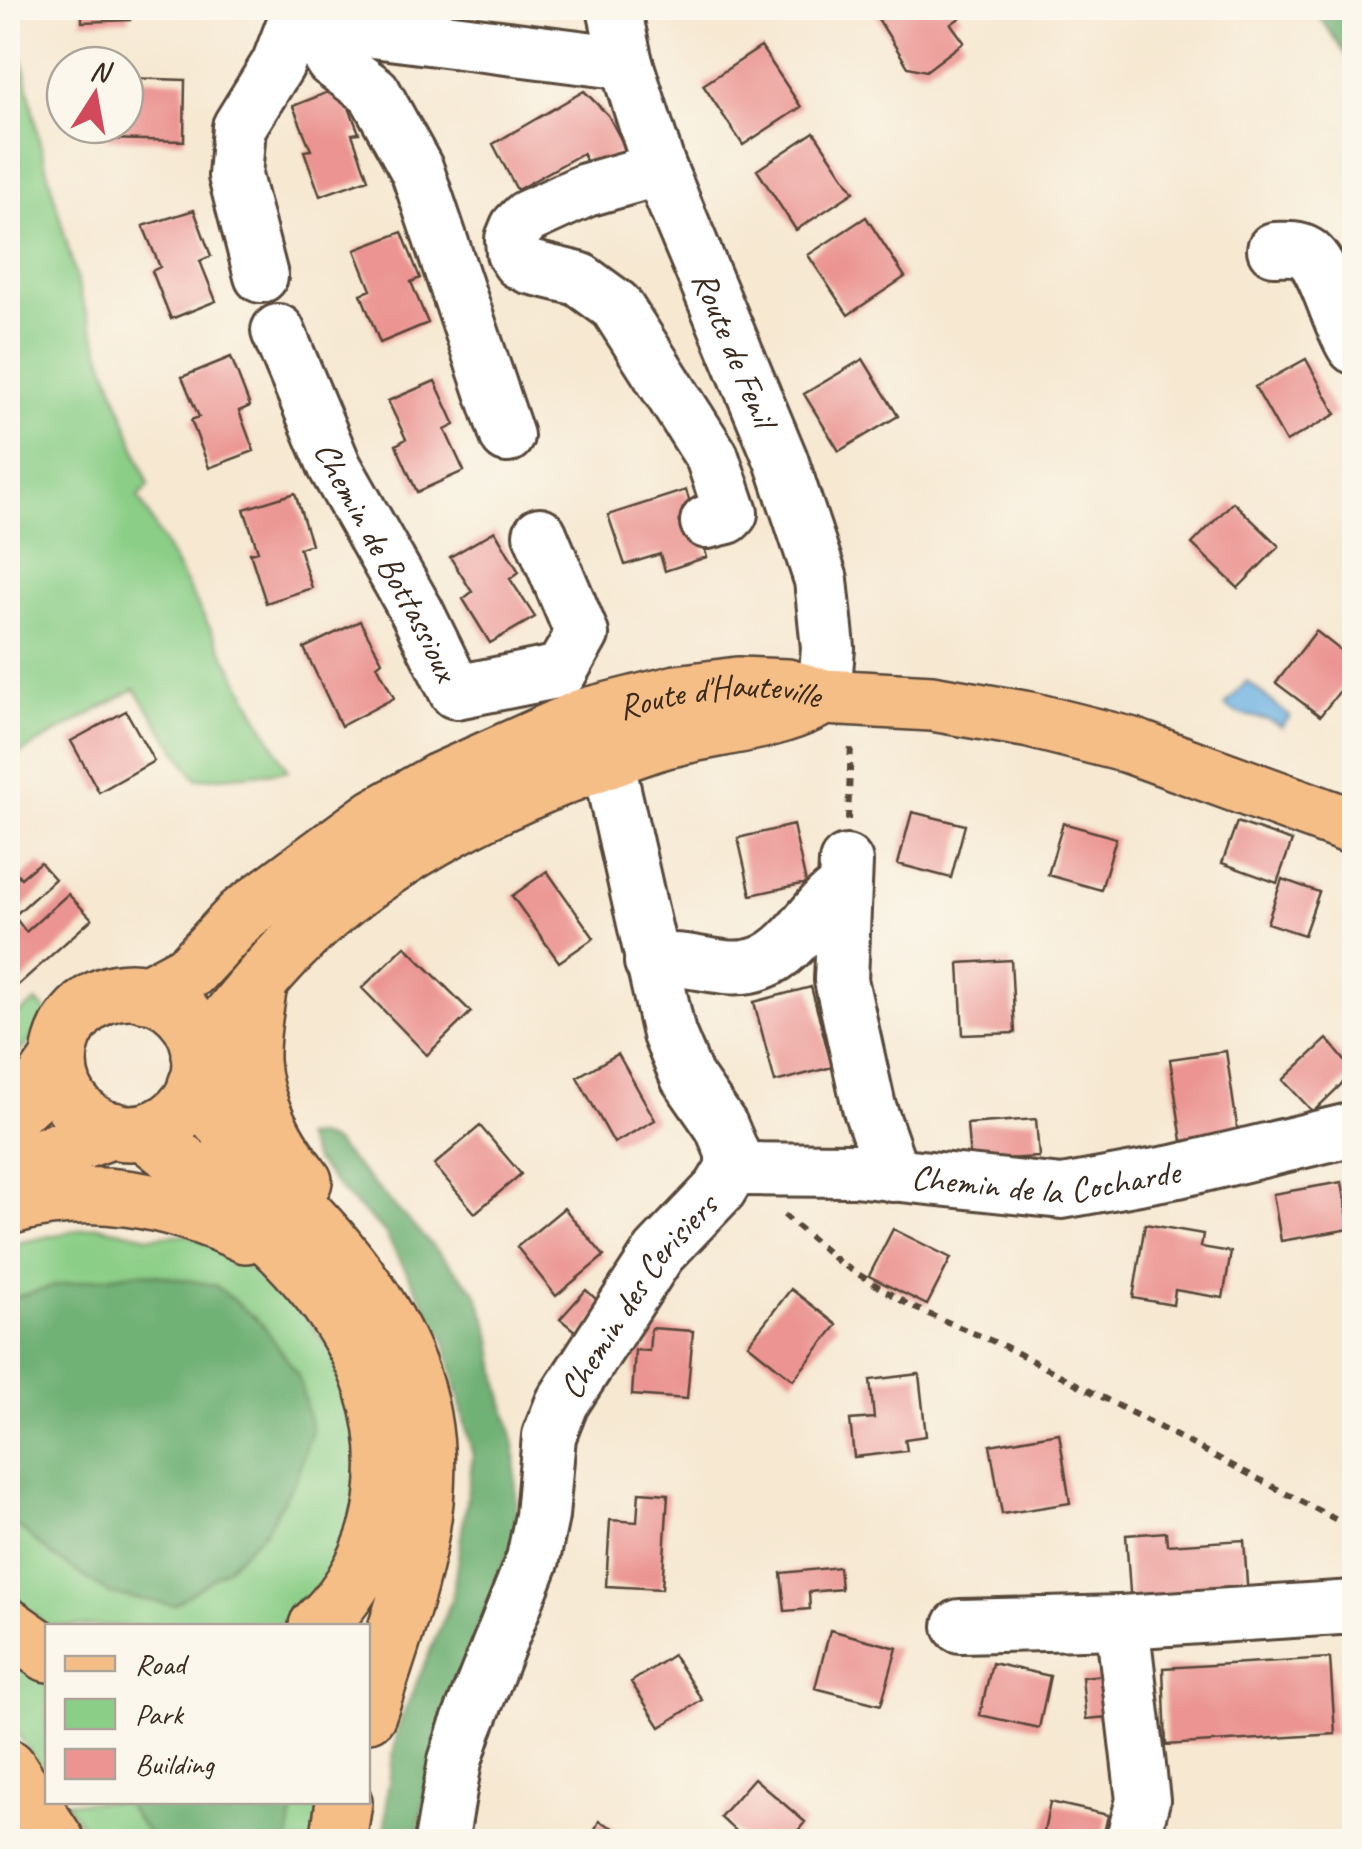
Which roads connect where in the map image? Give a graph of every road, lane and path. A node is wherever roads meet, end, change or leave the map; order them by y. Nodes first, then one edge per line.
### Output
1 (298, 8) edge
2 (614, 8) edge
3 (626, 63) junction
4 (660, 169) junction
5 (1274, 249) dead end
6 (261, 276) dead end
7 (278, 331) dead end
8 (1354, 347) edge
9 (507, 436) dead end
10 (707, 522) dead end
11 (540, 534) dead end
12 (840, 697) junction
13 (583, 716) junction
14 (1354, 827) edge
15 (845, 876) junction
16 (651, 962) junction
17 (260, 982) junction
18 (146, 994) junction
19 (59, 1059) junction
20 (198, 1070) junction
21 (8, 1117) edge
22 (1354, 1129) edge
23 (129, 1131) junction
24 (732, 1169) junction
25 (8, 1174) edge
26 (893, 1175) junction
27 (8, 1207) edge
28 (315, 1255) junction
29 (1354, 1529) edge
30 (1354, 1608) edge
31 (1122, 1622) junction
32 (319, 1624) edge
33 (8, 1626) edge
34 (960, 1626) dead end
35 (45, 1652) edge
36 (370, 1708) edge
37 (8, 1767) edge
38 (344, 1804) edge
39 (57, 1842) edge
40 (338, 1842) edge
41 (442, 1842) edge
42 (1132, 1842) edge

1 - 3 street
1 - 6 street
1 - 9 street
2 - 3 street, Route de Fenil
3 - 4 street, Route de Fenil
4 - 10 street
4 - 12 street, Route de Fenil
5 - 8 street
7 - 13 street, Chemin de Bottassioux
11 - 13 street
12 - 13 main road, Route d'Hauteville
12 - 14 main road
12 - 15 path
13 - 16 street, Chemin des Cerisiers
13 - 17 main road, Route d'Hauteville
13 - 18 main road, Route d'Hauteville
15 - 16 street
15 - 26 street
16 - 24 street, Chemin des Cerisiers
17 - 20 main road, Route d'Hauteville
17 - 28 main road
18 - 19 main road
18 - 20 main road
19 - 21 main road
19 - 23 main road
20 - 23 main road
20 - 28 main road
22 - 26 street, Chemin de la Cocharde
23 - 25 main road
23 - 28 main road
24 - 26 street, Chemin de la Cocharde
24 - 29 path
24 - 41 street, Chemin des Cerisiers
27 - 28 main road
28 - 32 main road
28 - 36 main road
30 - 31 street
31 - 34 street
31 - 42 street
33 - 35 main road
37 - 39 main road
38 - 40 main road

